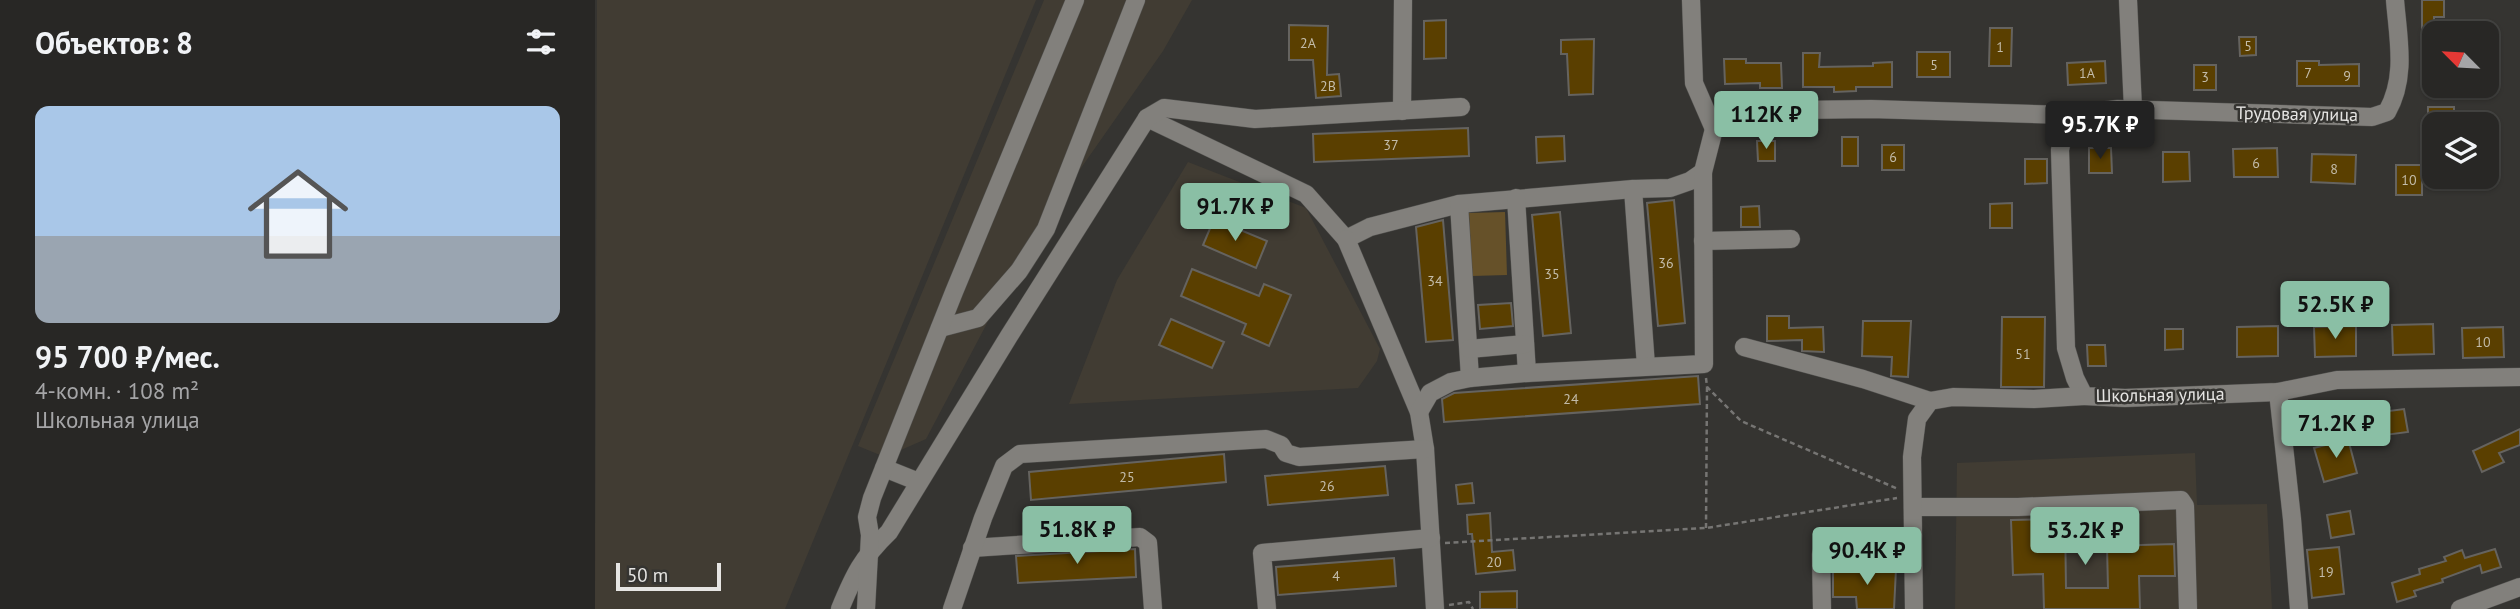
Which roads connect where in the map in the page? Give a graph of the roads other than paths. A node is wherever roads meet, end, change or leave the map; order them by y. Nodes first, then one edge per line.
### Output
1 (1075, 0) edge
2 (1136, 0) edge
3 (1403, 0) edge
4 (1691, 0) edge
5 (2128, 0) edge
6 (2395, 0) edge
7 (1461, 107) dead end
8 (2133, 109) junction
9 (1402, 111) junction
10 (2067, 115) junction
11 (1147, 118) junction
12 (1714, 129) junction
13 (1703, 172) junction
14 (1633, 188) junction
15 (1516, 198) junction
16 (1459, 204) junction
17 (1346, 239) junction
18 (1791, 239) dead end
19 (1703, 240) junction
20 (940, 328) junction
21 (1525, 344) junction
22 (1744, 347) dead end
23 (1469, 349) junction
24 (1646, 366) junction
25 (1527, 373) junction
26 (2520, 377) edge
27 (1470, 378) junction
28 (2278, 392) junction
29 (2084, 396) junction
30 (1930, 401) junction
31 (1419, 412) junction
32 (1425, 449) junction
33 (884, 468) junction
34 (919, 482) junction
35 (1913, 501) junction
36 (1913, 537) junction
37 (1431, 541) junction
38 (972, 548) junction
39 (868, 552) junction
40 (2520, 587) edge
41 (1435, 608) edge
42 (840, 609) edge
43 (866, 609) edge
44 (943, 609) edge
45 (952, 609) edge
46 (1153, 609) edge
47 (1267, 609) edge
48 (1822, 609) edge
49 (1914, 609) edge
50 (2188, 609) edge
51 (2298, 609) edge
52 (2460, 609) edge

1 - 20 street
2 - 20 street
3 - 9 street
4 - 12 street
5 - 8 street
6 - 8 street, Трудовая улица
7 - 9 street
8 - 10 street
9 - 11 street
10 - 12 street
10 - 29 street, Школьная улица
11 - 17 street
11 - 34 street
12 - 13 street
13 - 14 street
13 - 19 street
14 - 15 street
14 - 24 street
15 - 16 street
15 - 21 street
16 - 17 street
16 - 23 street
17 - 31 street
18 - 19 street
19 - 24 street
20 - 33 street
21 - 23 street
21 - 25 street
22 - 30 street
23 - 27 street
24 - 25 street
25 - 27 street
26 - 28 street, Школьная улица
27 - 31 street
28 - 29 street, Школьная улица
28 - 51 street
29 - 30 street
30 - 35 street
31 - 32 street
32 - 37 street
32 - 38 street
33 - 34 street
33 - 39 street
34 - 39 street
35 - 36 street
35 - 50 street
36 - 48 street
36 - 49 street
37 - 41 street
37 - 47 street
38 - 45 street
38 - 46 street
39 - 42 street
39 - 43 street
40 - 52 street
44 - 45 street

